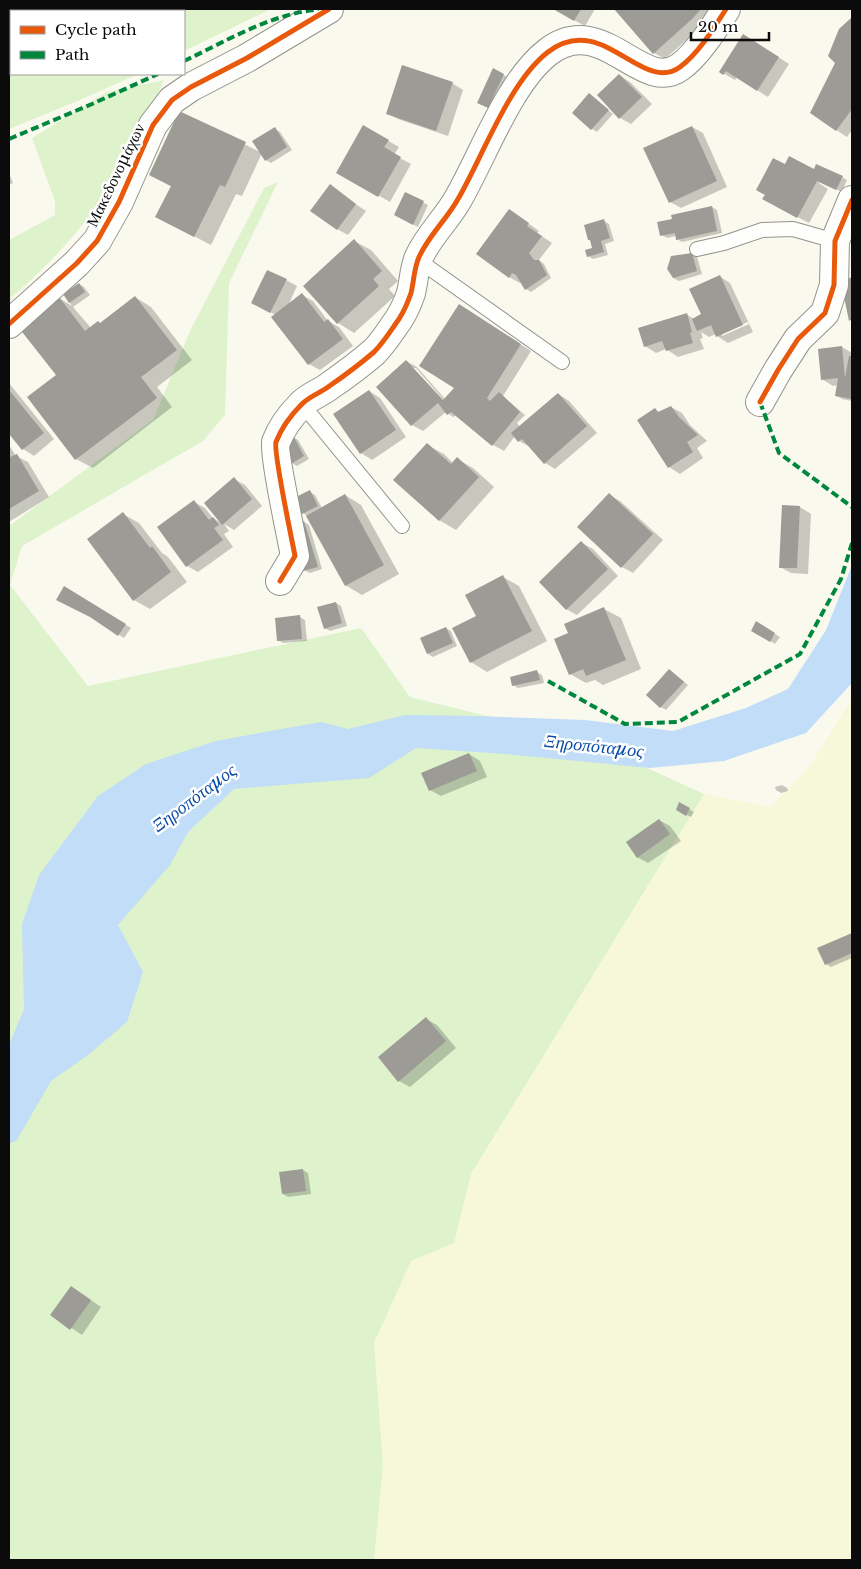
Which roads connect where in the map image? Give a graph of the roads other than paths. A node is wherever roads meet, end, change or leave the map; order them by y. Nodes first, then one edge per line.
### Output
1 (329, 9) edge
2 (726, 9) edge
3 (852, 200) edge
4 (835, 241) junction
5 (697, 249) dead end
6 (418, 260) junction
7 (9, 324) edge
8 (562, 362) dead end
9 (760, 402) dead end
10 (302, 404) junction
11 (402, 526) dead end
12 (280, 581) dead end

1 - 7 street, Μακεδονομάχων
2 - 6 street
3 - 4 street
4 - 5 lane
4 - 9 street
6 - 8 lane
6 - 10 street
10 - 11 lane
10 - 12 street

